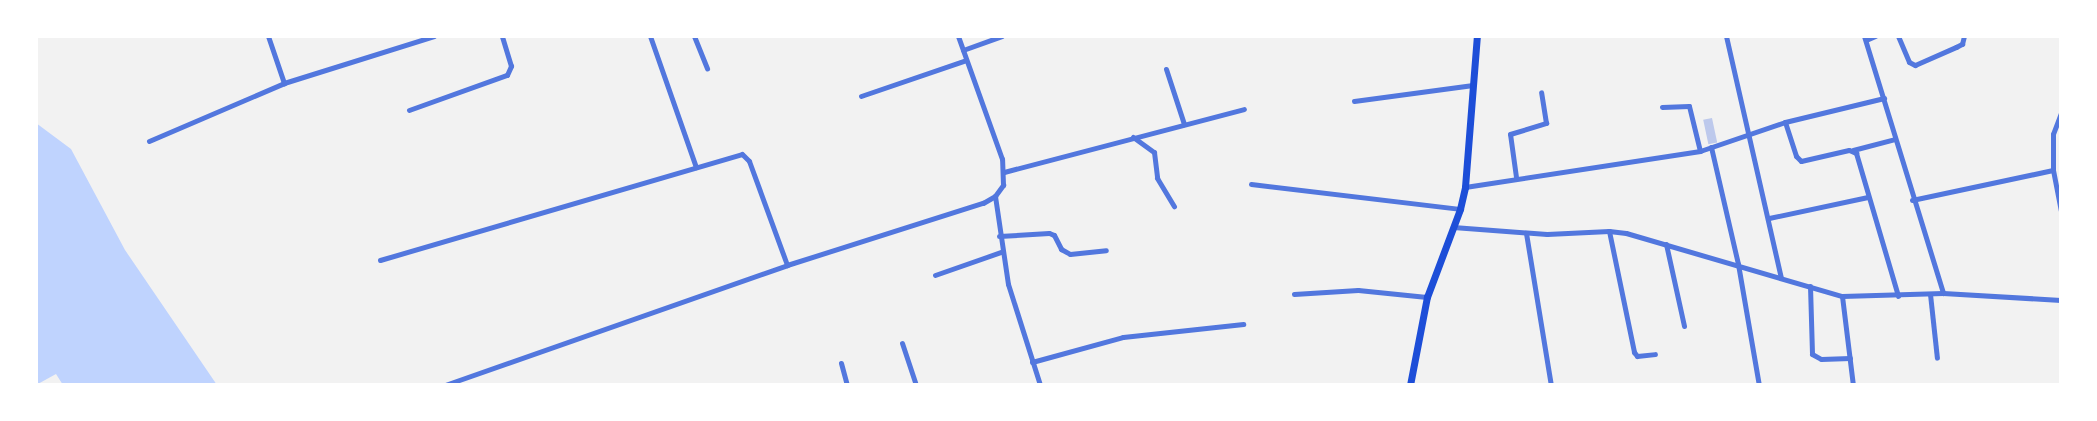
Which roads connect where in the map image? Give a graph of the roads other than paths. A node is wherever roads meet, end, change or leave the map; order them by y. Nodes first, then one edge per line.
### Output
1 (268, 36) edge
2 (434, 36) edge
3 (502, 36) edge
4 (650, 36) edge
5 (694, 36) edge
6 (958, 36) edge
7 (1002, 36) edge
8 (1477, 36) edge
9 (1726, 36) edge
10 (1875, 36) edge
11 (1898, 36) edge
12 (1964, 36) edge
13 (1865, 38) edge
14 (963, 50) junction
15 (966, 60) junction
16 (707, 68) dead end
17 (1166, 69) dead end
18 (284, 83) junction
19 (1473, 85) junction
20 (1541, 92) dead end
21 (861, 96) dead end
22 (1884, 98) junction
23 (1354, 101) dead end
24 (1662, 107) dead end
25 (1244, 109) dead end
26 (409, 110) dead end
27 (2061, 113) edge
28 (1785, 122) junction
29 (1184, 124) junction
30 (1747, 136) junction
31 (1133, 137) junction
32 (1895, 139) junction
33 (149, 141) dead end
34 (1711, 147) junction
35 (1853, 150) junction
36 (1700, 151) junction
37 (696, 167) junction
38 (2053, 170) junction
39 (1004, 172) junction
40 (1516, 177) junction
41 (1251, 184) dead end
42 (1465, 187) junction
43 (995, 196) junction
44 (1868, 197) junction
45 (1912, 200) junction
46 (1174, 206) dead end
47 (1460, 209) junction
48 (2061, 211) edge
49 (1769, 218) junction
50 (1453, 227) junction
51 (1610, 231) junction
52 (1526, 233) junction
53 (999, 236) junction
54 (1666, 244) junction
55 (1106, 250) dead end
56 (1001, 252) junction
57 (380, 260) dead end
58 (1738, 264) junction
59 (786, 265) junction
60 (935, 275) dead end
61 (1781, 278) junction
62 (1810, 286) junction
63 (1943, 293) junction
64 (1294, 294) dead end
65 (1930, 294) junction
66 (1842, 296) junction
67 (1898, 296) junction
68 (1427, 297) junction
69 (2061, 300) edge
70 (1243, 324) dead end
71 (1684, 326) dead end
72 (902, 343) dead end
73 (1655, 354) dead end
74 (1850, 358) junction
75 (1937, 358) dead end
76 (1032, 362) junction
77 (841, 363) dead end
78 (1038, 384) edge
79 (445, 385) edge
80 (847, 385) edge
81 (916, 385) edge
82 (1410, 385) edge
83 (1551, 385) edge
84 (1759, 385) edge
85 (1853, 385) edge

1 - 18 street
2 - 18 street
3 - 26 street
4 - 37 street
5 - 16 street
6 - 14 street
7 - 14 street
8 - 19 main road
9 - 30 street
10 - 13 street
11 - 12 street
13 - 22 street
14 - 15 street
15 - 21 street
15 - 39 street
17 - 29 street
18 - 33 street
19 - 23 street
19 - 42 main road
20 - 40 street
22 - 28 street
22 - 32 street
24 - 36 street
25 - 29 street
27 - 38 street
28 - 30 street
28 - 35 street
29 - 31 street
30 - 34 street
30 - 49 street
31 - 39 street
31 - 46 street
32 - 35 street
32 - 45 street
34 - 36 street
34 - 58 street
35 - 44 street
36 - 40 street
37 - 57 street
37 - 59 street
38 - 45 street
38 - 48 street
39 - 43 street
40 - 42 street
41 - 47 street
42 - 47 main road
43 - 53 street
43 - 59 street
44 - 49 street
44 - 67 street
45 - 63 street
47 - 50 main road
49 - 61 street
50 - 52 street
50 - 68 main road
51 - 52 street
51 - 54 street
51 - 73 street
52 - 83 street
53 - 55 street
53 - 56 street
54 - 58 street
54 - 71 street
56 - 60 street
56 - 76 street
58 - 61 street
58 - 84 street
59 - 79 street
61 - 62 street
62 - 66 street
62 - 74 street
63 - 65 street
63 - 69 street
64 - 68 street
65 - 67 street
65 - 75 street
66 - 67 street
66 - 74 street
68 - 82 main road
70 - 76 street
72 - 81 street
74 - 85 street
76 - 78 street
77 - 80 street

